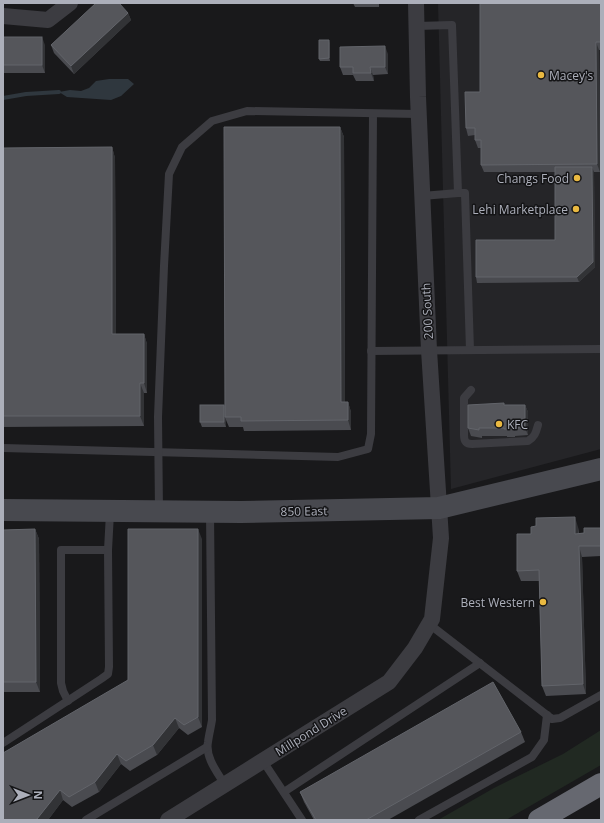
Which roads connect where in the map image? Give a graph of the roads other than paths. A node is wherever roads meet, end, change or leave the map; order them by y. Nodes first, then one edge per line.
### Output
1 (70, 3) edge
2 (416, 3) edge
3 (3, 16) edge
4 (417, 26) junction
5 (373, 114) junction
6 (418, 114) junction
7 (458, 193) junction
8 (422, 196) junction
9 (601, 349) edge
10 (429, 350) junction
11 (470, 350) junction
12 (372, 352) junction
13 (471, 390) dead end
14 (538, 424) dead end
15 (3, 448) edge
16 (158, 452) junction
17 (601, 469) edge
18 (439, 508) junction
19 (3, 510) edge
20 (110, 512) junction
21 (160, 512) junction
22 (210, 512) junction
23 (108, 550) junction
24 (431, 621) junction
25 (480, 663) junction
26 (601, 695) edge
27 (68, 701) junction
28 (547, 715) junction
29 (3, 742) edge
30 (208, 747) junction
31 (263, 761) junction
32 (601, 784) edge
33 (225, 785) junction
34 (284, 792) junction
35 (86, 820) edge
36 (168, 820) edge
37 (302, 820) edge
38 (420, 820) edge
39 (539, 820) edge

1 - 3 street
2 - 4 street, 200 South
4 - 6 street, 200 South
4 - 7 lane
5 - 6 lane
5 - 12 lane
5 - 16 lane
6 - 8 street, 200 South
7 - 8 lane
7 - 11 lane
8 - 10 street, 200 South
9 - 11 lane
10 - 11 lane
10 - 12 lane
10 - 18 street, 200 South
12 - 16 lane
13 - 14 lane
15 - 16 lane
16 - 21 lane
17 - 18 main road, 850 East
18 - 22 main road, 850 East
18 - 24 street, 200 South
19 - 20 main road, 850 East
20 - 21 main road, 850 East
20 - 23 lane
21 - 22 main road, 850 East
22 - 30 lane
23 - 27 lane
23 - 27 lane
24 - 25 lane
24 - 31 street, Millpond Drive
25 - 28 lane
25 - 34 lane
26 - 28 lane
27 - 29 lane
28 - 38 lane
30 - 33 lane
30 - 35 lane
31 - 33 street, Millpond Drive
31 - 34 lane
32 - 39 highway
33 - 36 street, Millpond Drive
34 - 37 lane

